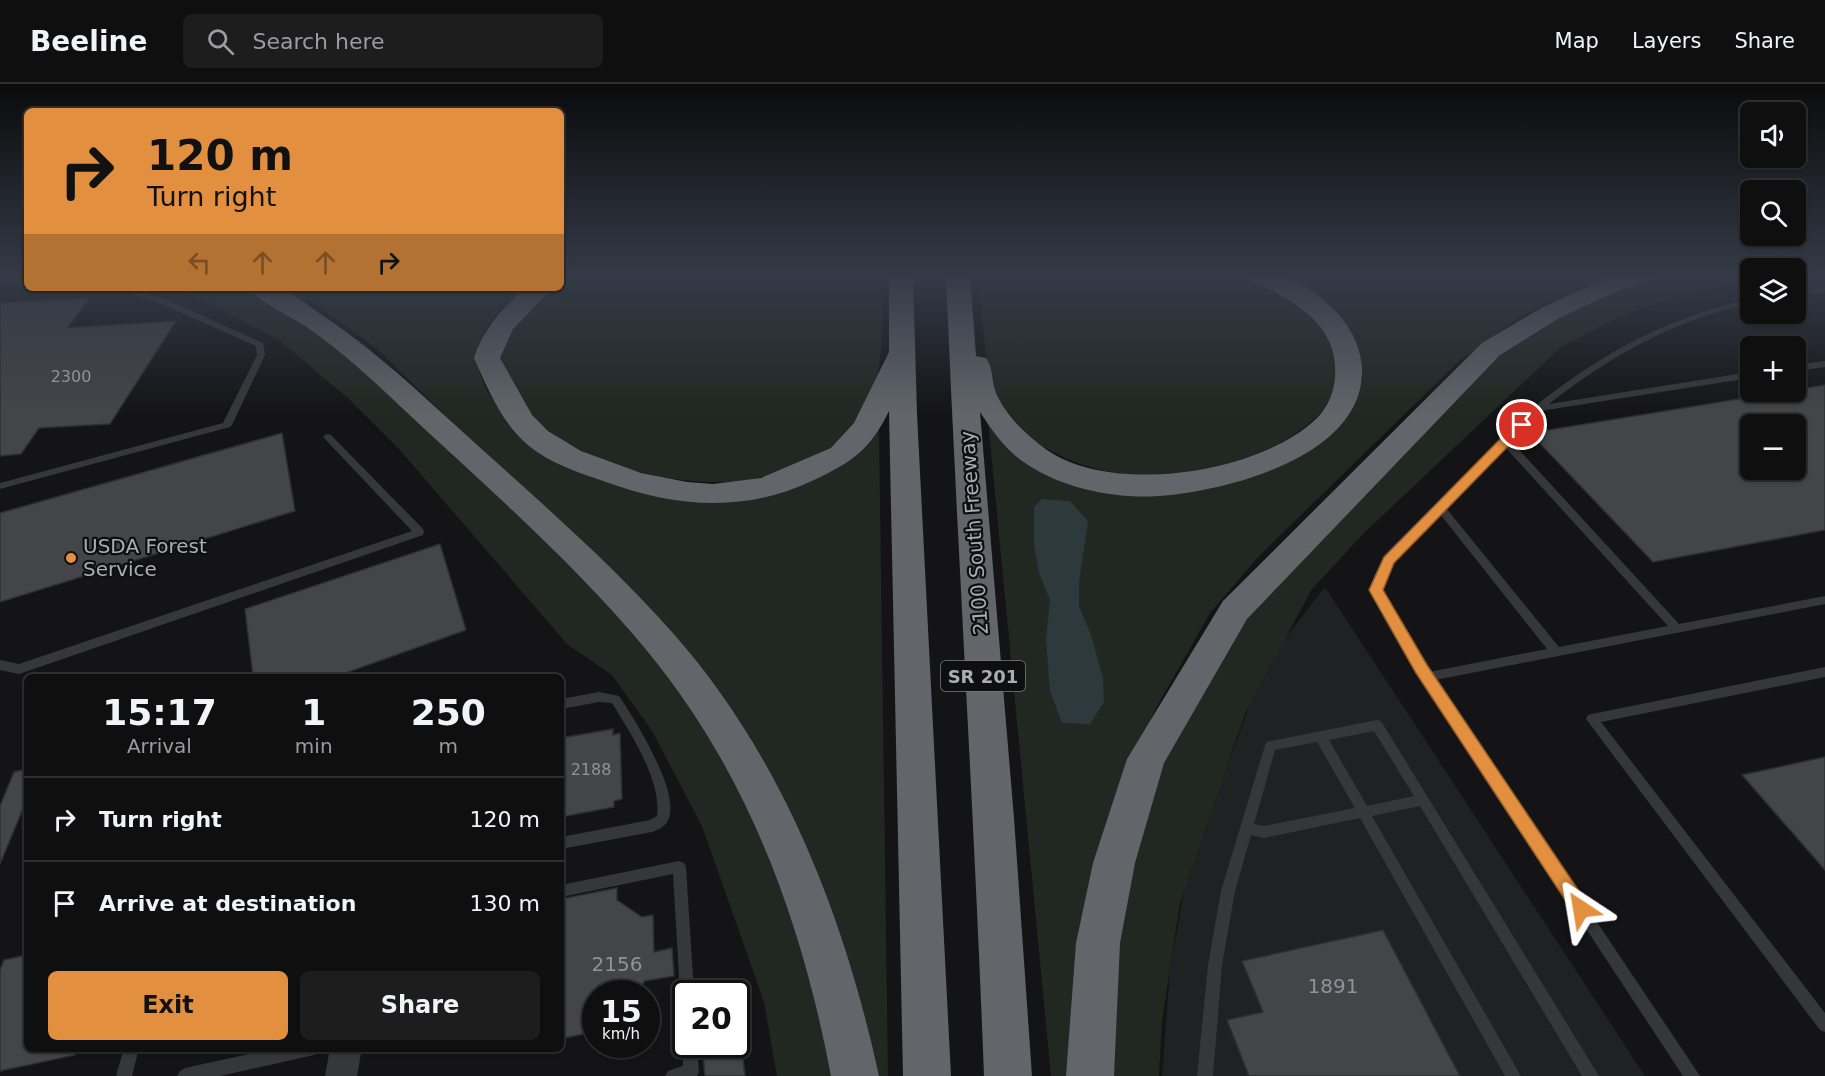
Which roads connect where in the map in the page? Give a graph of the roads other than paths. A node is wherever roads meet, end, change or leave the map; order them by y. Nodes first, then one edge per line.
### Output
1 (209, 322) edge
2 (318, 322) edge
3 (503, 322) edge
4 (902, 322) edge
5 (961, 322) edge
6 (971, 322) edge
7 (1331, 322) edge
8 (1535, 322) edge
9 (1678, 322) edge
10 (903, 343) junction
11 (1825, 364) edge
12 (1806, 367) edge
13 (1740, 377) edge
14 (1538, 408) junction
15 (328, 437) dead end
16 (1506, 442) junction
17 (0, 486) edge
18 (1440, 508) junction
19 (1825, 600) edge
20 (1677, 628) junction
21 (1556, 652) junction
22 (0, 664) edge
23 (1825, 672) edge
24 (1427, 677) junction
25 (564, 704) edge
26 (1321, 737) junction
27 (1423, 800) junction
28 (1364, 812) junction
29 (1246, 828) junction
30 (564, 842) edge
31 (564, 890) edge
32 (686, 980) edge
33 (1825, 1025) edge
34 (131, 1052) edge
35 (296, 1052) edge
36 (345, 1052) edge
37 (690, 1058) edge
38 (124, 1076) edge
39 (185, 1076) edge
40 (342, 1076) edge
41 (673, 1076) edge
42 (855, 1076) edge
43 (927, 1076) edge
44 (1008, 1076) edge
45 (1090, 1076) edge
46 (1205, 1076) edge
47 (1513, 1076) edge
48 (1591, 1076) edge
49 (1692, 1076) edge

1 - 17 lane
2 - 42 highway
3 - 10 highway
4 - 10 highway, SR 201
5 - 44 highway, 2100 South Freeway / SR 201
6 - 7 highway
8 - 45 highway
9 - 14 lane
10 - 43 highway, SR 201
11 - 12 lane
13 - 14 lane
14 - 16 lane
15 - 22 lane
16 - 18 lane
16 - 20 lane
18 - 21 lane
18 - 24 lane
19 - 20 lane
20 - 21 lane
21 - 24 lane
23 - 33 lane
24 - 49 lane
25 - 30 lane
26 - 27 lane
26 - 28 lane
26 - 29 lane
27 - 28 lane
27 - 48 lane
28 - 29 lane
28 - 47 lane
29 - 46 lane
31 - 32 lane
34 - 38 lane
35 - 39 lane
36 - 40 street
37 - 41 lane

